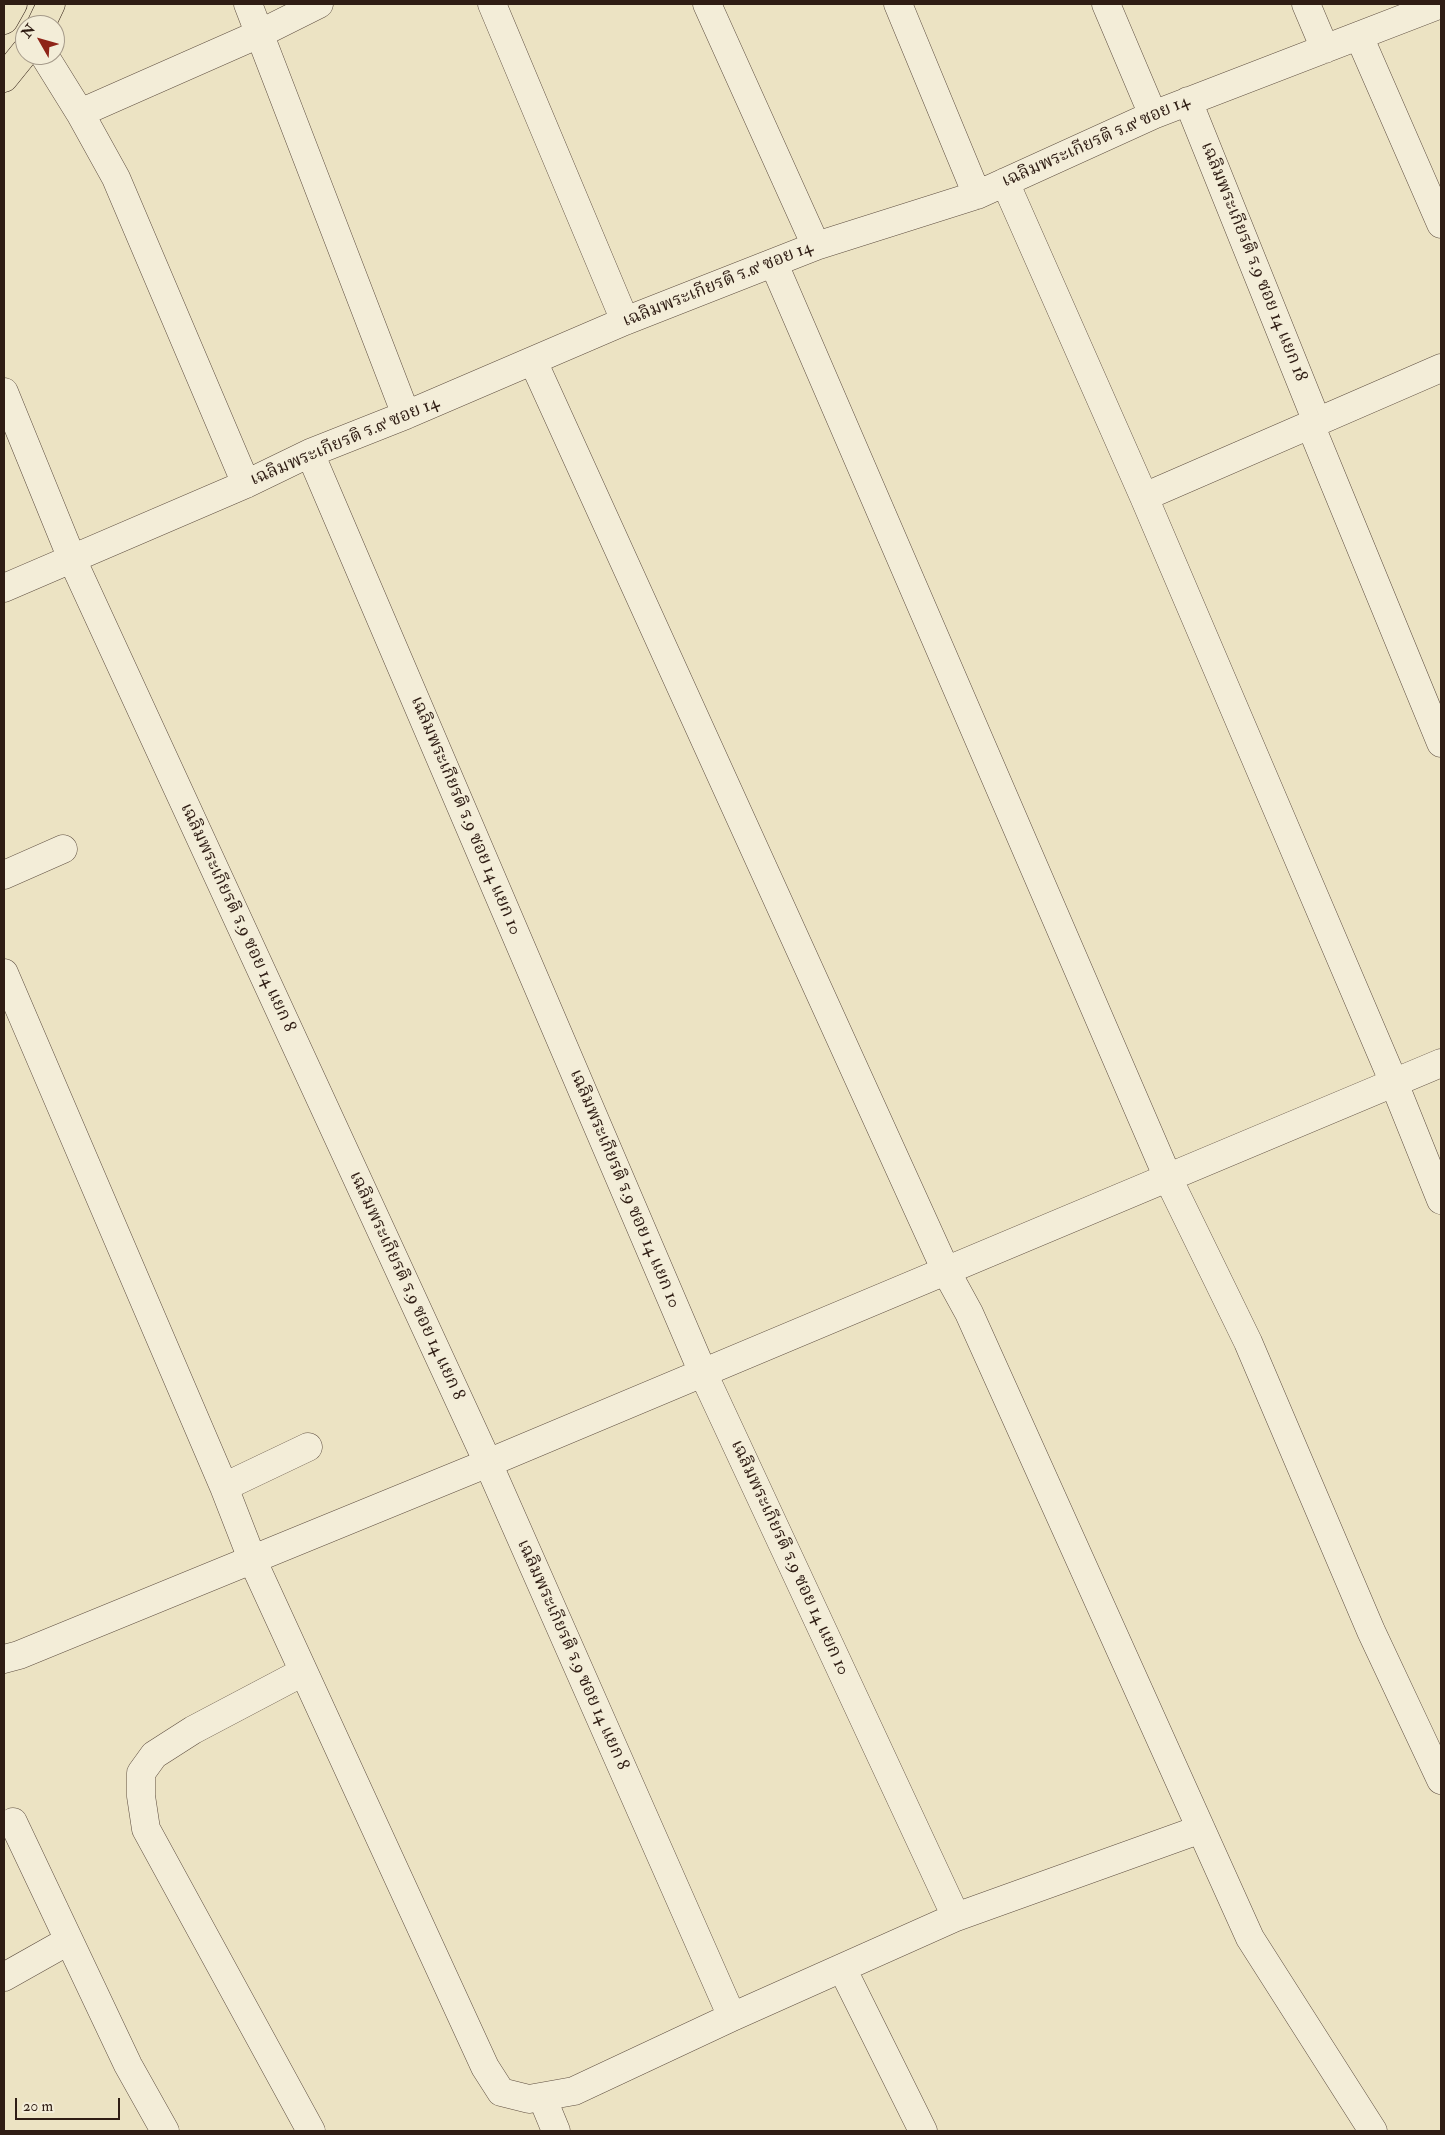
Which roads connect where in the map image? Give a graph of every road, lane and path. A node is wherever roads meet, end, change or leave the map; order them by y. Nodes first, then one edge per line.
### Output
1 (13, 4) edge
2 (248, 4) edge
3 (319, 4) edge
4 (492, 4) edge
5 (707, 4) edge
6 (898, 4) edge
7 (1106, 4) edge
8 (1306, 4) edge
9 (1441, 4) edge
10 (4, 20) edge
11 (260, 34) junction
12 (1359, 36) junction
13 (1325, 49) junction
14 (15, 64) edge
15 (50, 65) edge
16 (4, 78) edge
17 (1188, 102) junction
18 (80, 113) junction
19 (1153, 115) junction
20 (1005, 182) junction
21 (977, 195) junction
22 (1441, 224) edge
23 (816, 246) junction
24 (774, 264) junction
25 (625, 322) junction
26 (533, 361) junction
27 (1441, 368) edge
28 (4, 392) edge
29 (406, 416) junction
30 (1313, 423) junction
31 (310, 453) junction
32 (246, 484) junction
33 (1144, 497) junction
34 (72, 559) junction
35 (4, 588) edge
36 (1441, 743) edge
37 (63, 849) dead end
38 (4, 875) edge
39 (4, 973) edge
40 (1441, 1064) edge
41 (1394, 1083) junction
42 (1168, 1178) junction
43 (1441, 1200) edge
44 (946, 1271) junction
45 (703, 1372) junction
46 (308, 1447) dead end
47 (488, 1463) junction
48 (224, 1487) junction
49 (252, 1560) junction
50 (4, 1659) edge
51 (303, 1672) junction
52 (1441, 1780) edge
53 (13, 1822) dead end
54 (1201, 1829) junction
55 (956, 1917) junction
56 (68, 1941) junction
57 (842, 1968) junction
58 (4, 1977) edge
59 (732, 2017) junction
60 (542, 2097) junction
61 (165, 2131) edge
62 (312, 2131) edge
63 (556, 2131) edge
64 (923, 2131) edge
65 (1373, 2131) edge

1 - 10 main road
2 - 11 street
3 - 11 street
4 - 25 street
5 - 23 street
6 - 21 street
7 - 19 street
8 - 13 street
9 - 12 street, เฉลิมพระเกียรติ ร.๙ ซอย 14
11 - 18 street
11 - 29 street
12 - 13 street, เฉลิมพระเกียรติ ร.๙ ซอย 14
12 - 22 street
13 - 17 street, เฉลิมพระเกียรติ ร.๙ ซอย 14
14 - 16 main road
15 - 18 street
17 - 19 street, เฉลิมพระเกียรติ ร.๙ ซอย 14
17 - 30 street, เฉลิมพระเกียรติ ร.9 ซอย 14 แยก 18
18 - 32 street
19 - 20 street, เฉลิมพระเกียรติ ร.๙ ซอย 14
20 - 21 street, เฉลิมพระเกียรติ ร.๙ ซอย 14
20 - 33 street
21 - 23 street, เฉลิมพระเกียรติ ร.๙ ซอย 14
23 - 24 street, เฉลิมพระเกียรติ ร.๙ ซอย 14
24 - 25 street, เฉลิมพระเกียรติ ร.๙ ซอย 14
24 - 42 street
25 - 26 street, เฉลิมพระเกียรติ ร.๙ ซอย 14
26 - 29 street, เฉลิมพระเกียรติ ร.๙ ซอย 14
26 - 44 street
27 - 30 street
28 - 34 street, เฉลิมพระเกียรติ ร.9 ซอย 14 แยก 8
29 - 31 street, เฉลิมพระเกียรติ ร.๙ ซอย 14
30 - 33 street
30 - 36 street, เฉลิมพระเกียรติ ร.9 ซอย 14 แยก 18
31 - 32 street, เฉลิมพระเกียรติ ร.๙ ซอย 14
31 - 45 street, เฉลิมพระเกียรติ ร.9 ซอย 14 แยก 10
32 - 34 street, เฉลิมพระเกียรติ ร.๙ ซอย 14
33 - 41 street
34 - 35 street, เฉลิมพระเกียรติ ร.๙ ซอย 14
34 - 47 street, เฉลิมพระเกียรติ ร.9 ซอย 14 แยก 8
37 - 38 street
39 - 48 street
40 - 41 street
41 - 42 street
41 - 43 street
42 - 44 street
42 - 52 street
44 - 45 street
44 - 54 street
45 - 47 street
45 - 55 street, เฉลิมพระเกียรติ ร.9 ซอย 14 แยก 10
46 - 48 street
47 - 49 street
47 - 59 street, เฉลิมพระเกียรติ ร.9 ซอย 14 แยก 8
48 - 49 street
49 - 50 street
49 - 51 street
51 - 60 street
51 - 62 street
53 - 56 street
54 - 55 street
54 - 65 street
55 - 57 street
56 - 58 street
56 - 61 street
57 - 59 street
57 - 64 street
59 - 60 street
60 - 63 street

